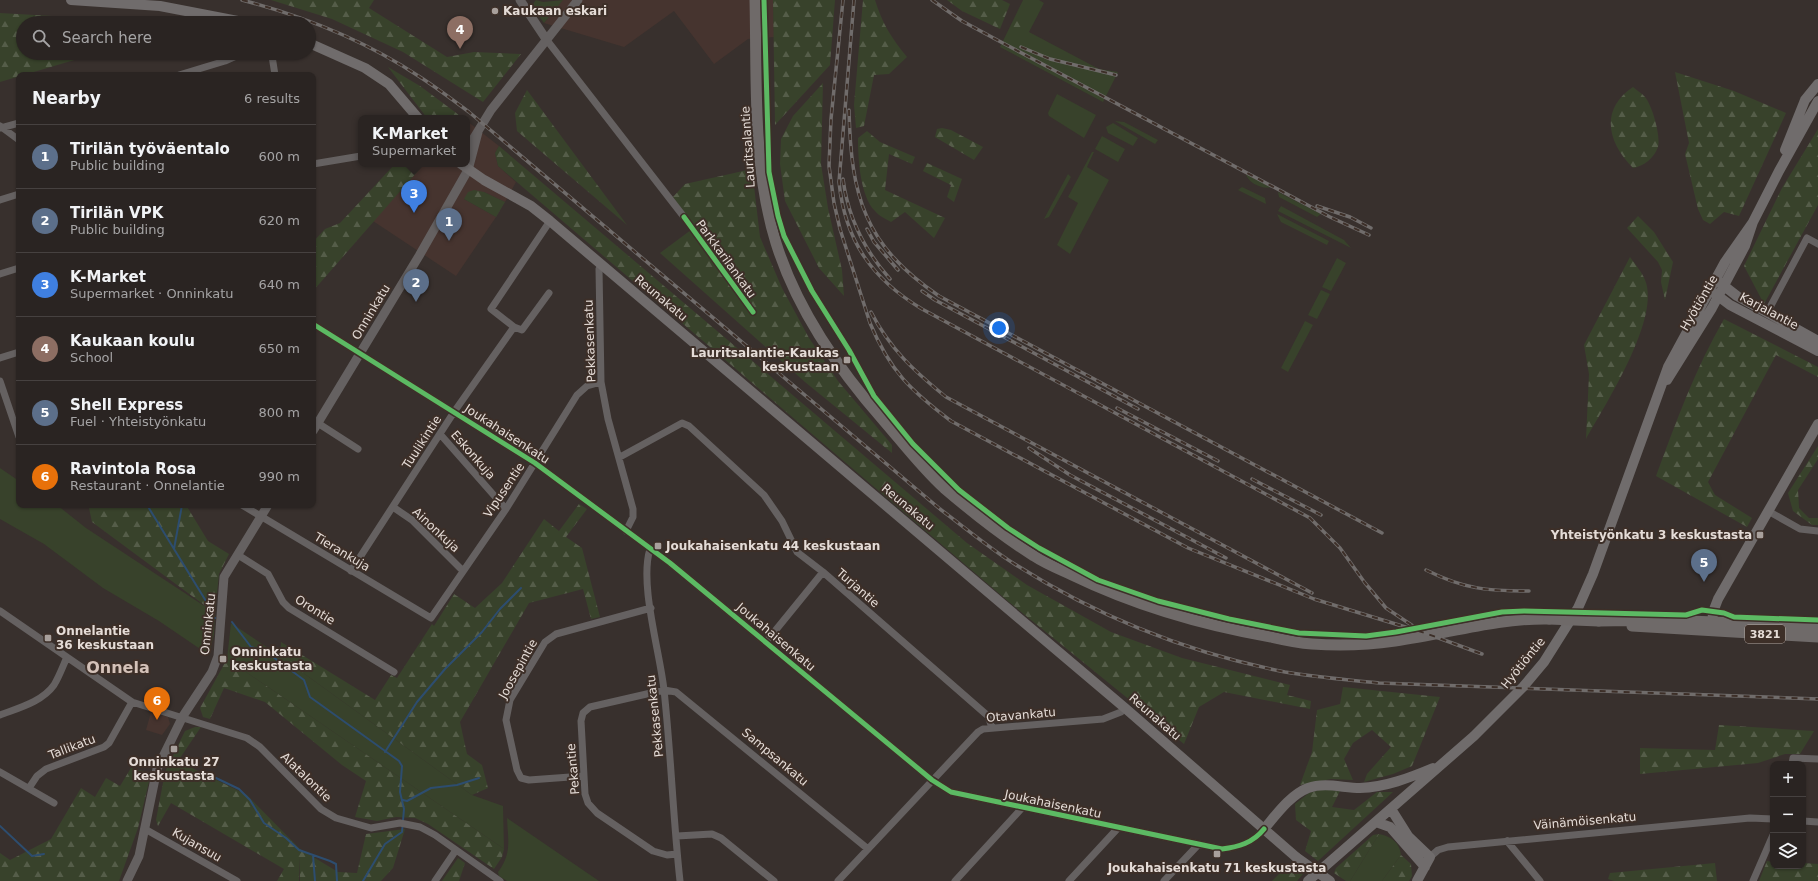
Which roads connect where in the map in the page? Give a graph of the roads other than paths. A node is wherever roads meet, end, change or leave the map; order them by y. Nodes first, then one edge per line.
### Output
1 (71, 0) edge
2 (520, 0) edge
3 (578, 0) edge
4 (755, 0) edge
5 (212, 16) edge
6 (546, 39) junction
7 (316, 46) edge
8 (227, 60) edge
9 (273, 60) edge
10 (189, 72) edge
11 (275, 72) edge
12 (1818, 84) edge
13 (1805, 100) junction
14 (1817, 103) edge
15 (416, 115) edge
16 (16, 124) edge
17 (1, 127) edge
18 (478, 132) junction
19 (16, 138) edge
20 (470, 144) edge
21 (470, 150) edge
22 (358, 156) edge
23 (316, 164) edge
24 (463, 167) edge
25 (465, 167) edge
26 (1779, 171) junction
27 (16, 195) edge
28 (0, 200) edge
29 (684, 217) dead end
30 (550, 221) junction
31 (1754, 222) junction
32 (1818, 244) edge
33 (601, 265) junction
34 (16, 269) edge
35 (0, 274) edge
36 (1716, 279) junction
37 (1724, 287) junction
38 (549, 293) dead end
39 (1714, 294) junction
40 (1767, 313) junction
41 (316, 326) edge
42 (514, 327) junction
43 (1818, 341) edge
44 (1818, 352) edge
45 (16, 353) edge
46 (360, 353) junction
47 (0, 358) edge
48 (0, 381) edge
49 (601, 382) junction
50 (454, 412) junction
51 (316, 422) edge
52 (1818, 424) edge
53 (316, 426) edge
54 (16, 428) edge
55 (440, 434) junction
56 (358, 449) dead end
57 (620, 457) junction
58 (535, 463) junction
59 (393, 507) junction
60 (247, 508) edge
61 (266, 508) edge
62 (506, 509) junction
63 (1768, 511) junction
64 (262, 516) junction
65 (626, 531) junction
66 (1818, 531) edge
67 (650, 549) junction
68 (238, 555) junction
69 (351, 570) junction
70 (463, 571) junction
71 (824, 572) junction
72 (651, 608) junction
73 (1, 615) edge
74 (431, 618) joint
75 (1712, 626) junction
76 (1818, 626) edge
77 (1818, 637) edge
78 (766, 642) junction
79 (67, 657) junction
80 (394, 672) dead end
81 (664, 690) junction
82 (132, 702) junction
83 (1124, 708) junction
84 (0, 715) edge
85 (183, 716) junction
86 (992, 728) junction
87 (1818, 759) edge
88 (1792, 761) edge
89 (1442, 764) junction
90 (0, 772) edge
91 (584, 776) junction
92 (932, 780) junction
93 (29, 788) junction
94 (54, 803) dead end
95 (1023, 807) junction
96 (1392, 809) junction
97 (1770, 819) edge
98 (1806, 821) edge
99 (1376, 822) junction
100 (1818, 822) edge
101 (1118, 828) junction
102 (145, 829) junction
103 (1264, 829) junction
104 (676, 836) junction
105 (1507, 841) junction
106 (1770, 842) edge
107 (1198, 845) junction
108 (868, 849) junction
109 (456, 850) junction
110 (677, 854) junction
111 (1430, 857) junction
112 (1425, 867) junction
113 (127, 881) edge
114 (236, 881) edge
115 (435, 881) edge
116 (500, 881) edge
117 (680, 881) edge
118 (774, 881) edge
119 (838, 881) edge
120 (955, 881) edge
121 (1069, 881) edge
122 (1164, 881) edge
123 (1308, 881) edge
124 (1330, 881) edge
125 (1417, 881) edge
126 (1540, 881) edge
127 (1753, 881) edge

1 - 5 main road
2 - 6 street, Parkkarilankatu
3 - 6 street
4 - 75 main road, Lauritsalantie / 3821, bridge
6 - 18 street
6 - 29 street, Parkkarilankatu
7 - 15 main road
8 - 10 street
9 - 11 street
12 - 13 main road, Hyötiöntie
13 - 14 street
13 - 26 main road, Hyötiöntie
14 - 26 main road, Hyötiöntie
16 - 17 street
17 - 19 street
18 - 20 street
18 - 21 street, Onninkatu
22 - 23 street
24 - 46 street, Onninkatu
25 - 30 main road, Reunakatu
26 - 31 main road, Hyötiöntie
27 - 28 street
30 - 33 main road, Reunakatu
30 - 42 street
31 - 36 main road, Hyötiöntie
31 - 37 main road, Hyötiöntie
32 - 40 street
33 - 49 street, Pekkasenkatu
33 - 83 main road, Reunakatu
34 - 35 street
36 - 37 main road, Karjalantie
36 - 39 main road, Hyötiöntie
37 - 39 main road, Hyötiöntie
37 - 40 main road, Karjalantie
38 - 42 street
39 - 44 main road, Karjalantie
39 - 89 main road, Hyötiöntie
40 - 43 main road, Karjalantie
41 - 46 street, Joukahaisenkatu
42 - 50 street, Tuulikintie
45 - 47 street
46 - 50 street, Joukahaisenkatu
46 - 51 street, Onninkatu
48 - 54 street
49 - 57 street, Pekkasenkatu
49 - 58 street, Vipusentie
50 - 55 street, Tuulikintie
50 - 58 street, Joukahaisenkatu
52 - 63 main road
53 - 56 street
55 - 59 street, Tuulikintie
55 - 62 street, Eskonkuja
57 - 65 street, Pekkasenkatu
57 - 71 street, Turjantie
58 - 62 street, Vipusentie
58 - 65 street, Joukahaisenkatu
59 - 69 street, Tuulikintie
59 - 70 street, Ainonkuja
60 - 64 street, Tierankuja
61 - 64 street, Onninkatu
62 - 70 street, Vipusentie
63 - 66 street
63 - 75 main road
64 - 68 street, Onninkatu
64 - 69 street, Tierankuja
65 - 67 street, Joukahaisenkatu
67 - 72 street, Pekkasenkatu
67 - 78 street, Joukahaisenkatu
68 - 80 street, Orontie
68 - 85 street, Onninkatu
69 - 74 street, Tierankuja
70 - 74 street, Vipusentie
71 - 78 street
71 - 86 street, Turjantie
72 - 81 street, Pekkasenkatu
72 - 91 street, Joosepintie
73 - 79 street, Alatalontie
75 - 76 main road, Lauritsalantie
75 - 77 main road, Lauritsalantie / 3821
78 - 92 street, Joukahaisenkatu
79 - 82 street, Alatalontie
79 - 84 street
81 - 91 street, Pekantie
81 - 104 street, Pekkasenkatu
81 - 108 street, Sampsankatu
82 - 85 street, Alatalontie
82 - 93 street, Tallikatu
83 - 86 street, Otavankatu
83 - 103 main road, Reunakatu
85 - 102 street, Onninkatu
85 - 109 street, Alatalontie
86 - 92 street, Otavankatu
87 - 88 street
89 - 96 main road, Hyötiöntie
89 - 103 main road
90 - 93 street
91 - 110 street, Pekantie
92 - 95 street, Joukahaisenkatu
92 - 108 street, Otavankatu
93 - 94 street
95 - 101 street, Joukahaisenkatu
95 - 120 street
96 - 99 main road, Hyötiöntie
96 - 111 main road
97 - 105 street, Väinämöisenkatu
98 - 100 street
99 - 112 main road
99 - 123 main road, Hyötiöntie
101 - 107 street, Joukahaisenkatu
101 - 121 street
102 - 113 street, Onninkatu
102 - 114 street, Kujansuu
103 - 107 street, Joukahaisenkatu
103 - 124 main road, Reunakatu, bridge
104 - 110 street, Pekkasenkatu
104 - 118 street
105 - 111 street, Väinämöisenkatu
105 - 126 street
106 - 127 street
107 - 122 street
108 - 119 street, Otavankatu
109 - 115 street
109 - 116 street, Alatalontie
110 - 117 street, Pekkasenkatu
111 - 112 main road
112 - 125 main road

